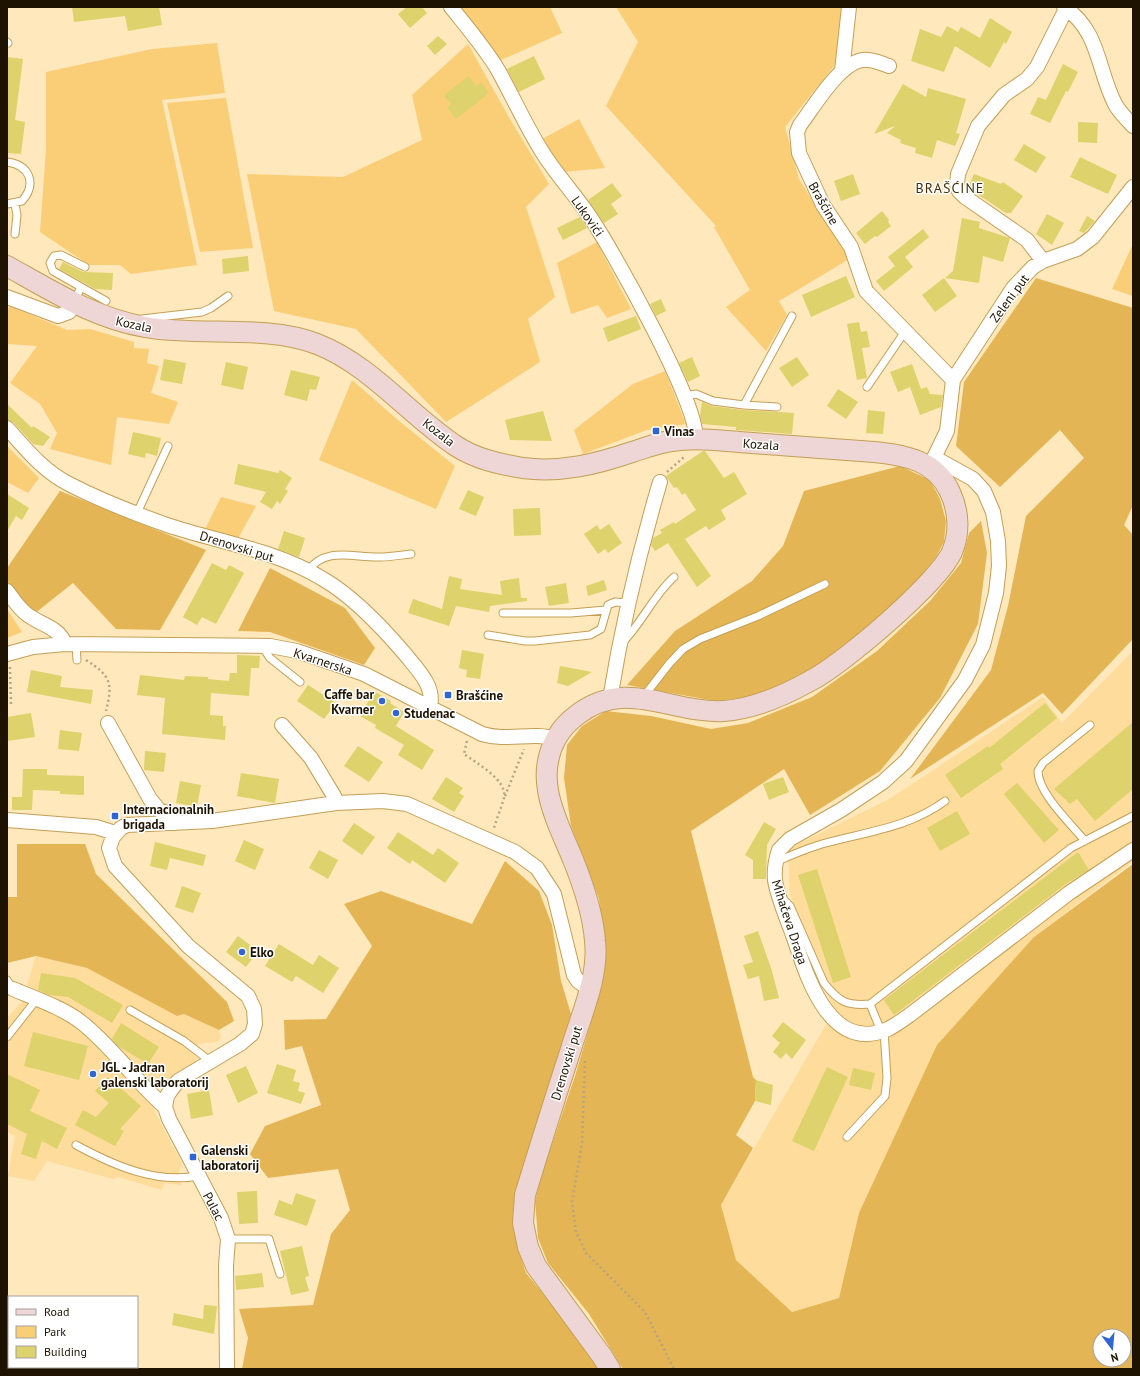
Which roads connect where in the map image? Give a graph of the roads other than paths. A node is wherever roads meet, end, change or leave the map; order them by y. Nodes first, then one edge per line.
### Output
1 (451, 7) edge
2 (849, 7) edge
3 (1065, 8) edge
4 (889, 66) dead end
5 (842, 70) junction
6 (1133, 126) edge
7 (7, 162) edge
8 (1133, 187) edge
9 (7, 204) edge
10 (15, 204) junction
11 (15, 234) dead end
12 (1043, 261) junction
13 (7, 266) edge
14 (85, 267) dead end
15 (77, 295) junction
16 (228, 296) dead end
17 (7, 297) edge
18 (106, 301) dead end
19 (792, 316) dead end
20 (134, 324) junction
21 (906, 330) junction
22 (953, 380) junction
23 (867, 387) dead end
24 (684, 396) junction
25 (744, 405) junction
26 (777, 407) dead end
27 (7, 428) edge
28 (695, 439) junction
29 (168, 446) dead end
30 (932, 462) junction
31 (660, 482) road end
32 (137, 513) junction
33 (411, 554) dead end
34 (308, 571) junction
35 (674, 577) dead end
36 (825, 584) dead end
37 (7, 591) edge
38 (628, 603) junction
39 (606, 610) junction
40 (503, 613) dead end
41 (488, 635) dead end
42 (261, 646) junction
43 (619, 646) junction
44 (74, 651) junction
45 (9, 658) edge
46 (300, 682) dead end
47 (643, 698) junction
48 (610, 699) junction
49 (430, 706) junction
50 (108, 723) road end
51 (282, 725) dead end
52 (1090, 725) dead end
53 (555, 739) junction
54 (945, 801) dead end
55 (336, 803) junction
56 (1133, 816) edge
57 (7, 820) edge
58 (175, 824) junction
59 (115, 834) junction
60 (1085, 841) junction
61 (1133, 850) edge
62 (776, 862) junction
63 (780, 896) junction
64 (10, 985) edge
65 (589, 990) junction
66 (37, 999) junction
67 (870, 1004) junction
68 (130, 1010) dead end
69 (882, 1031) junction
70 (7, 1037) edge
71 (210, 1061) junction
72 (165, 1107) junction
73 (847, 1137) dead end
74 (76, 1145) dead end
75 (198, 1176) junction
76 (228, 1239) junction
77 (280, 1274) dead end
78 (227, 1369) edge
79 (610, 1369) edge

1 - 24 street, Lukovići
2 - 5 street
3 - 6 street
3 - 12 street
4 - 5 street, Brašćine
5 - 21 street, Brašćine
7 - 10 lane
8 - 12 street, Zeleni put
9 - 10 lane
10 - 11 lane
12 - 22 street, Zeleni put
13 - 15 main road, Kozala
14 - 15 lane
15 - 17 street
15 - 18 lane
15 - 20 main road, Kozala
16 - 20 lane
19 - 25 lane
20 - 28 main road, Kozala
21 - 22 street, Brašćine
21 - 23 lane
22 - 30 street
24 - 25 lane
24 - 28 street, Lukovići
25 - 26 lane
27 - 32 street, Drenovski put
28 - 30 main road, Kozala
29 - 32 lane
30 - 47 main road, Kozala
30 - 62 street, Mihačeva Draga
31 - 38 street
32 - 34 street, Drenovski put
33 - 34 lane
34 - 49 street, Drenovski put
35 - 43 lane
36 - 47 lane
37 - 44 street
38 - 39 lane
38 - 43 street
39 - 40 lane
39 - 41 lane
42 - 44 street, Kvarnerska
42 - 46 lane
42 - 49 street, Kvarnerska
43 - 48 street
44 - 45 street, Kvarnerska
47 - 48 main road, Kozala
48 - 53 main road, Kozala
49 - 53 street, Kvarnerska
50 - 58 street
51 - 55 street
52 - 60 lane
53 - 65 main road, Drenovski put
54 - 62 lane
55 - 58 street
55 - 65 street
56 - 60 lane
57 - 59 street
58 - 59 street
59 - 71 street
60 - 67 lane
61 - 69 street, Mihačeva Draga
62 - 63 street, Mihačeva Draga
63 - 67 lane
63 - 69 street, Mihačeva Draga
64 - 66 street
65 - 79 main road, Drenovski put
66 - 70 lane
66 - 72 street
67 - 69 lane
68 - 71 lane
69 - 73 lane
71 - 72 street
72 - 75 street, Pulac
74 - 75 lane
75 - 76 street, Pulac
76 - 77 lane
76 - 78 street, Pulac

